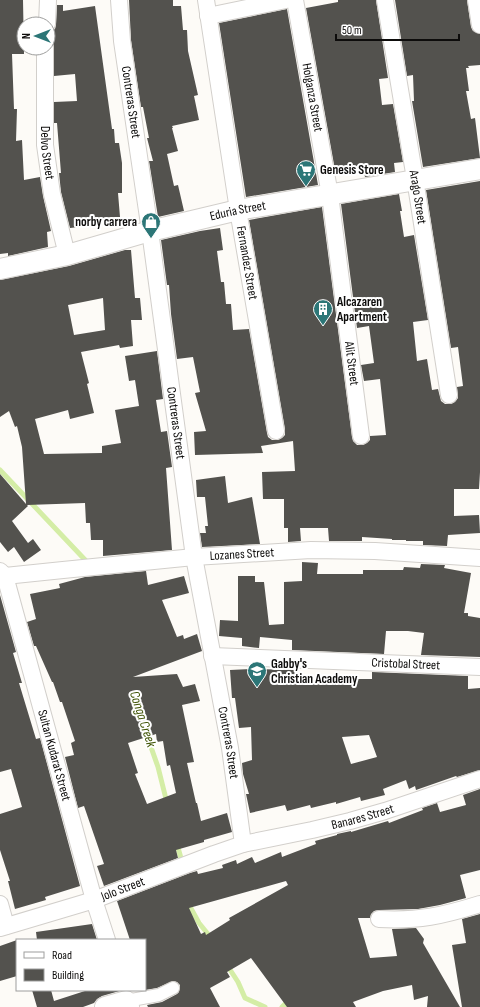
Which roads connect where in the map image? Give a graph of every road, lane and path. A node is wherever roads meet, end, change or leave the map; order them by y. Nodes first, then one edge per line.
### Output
1 (48, 0) edge
2 (119, 0) edge
3 (206, 0) edge
4 (286, 0) edge
5 (295, 0) edge
6 (385, 0) edge
7 (476, 0) edge
8 (47, 16) edge
9 (208, 16) junction
10 (480, 25) edge
11 (45, 56) edge
12 (480, 169) edge
13 (415, 179) junction
14 (330, 195) junction
15 (238, 210) junction
16 (150, 231) junction
17 (67, 255) junction
18 (0, 270) edge
19 (449, 396) dead end
20 (276, 431) dead end
21 (361, 436) dead end
22 (194, 557) junction
23 (480, 558) edge
24 (3, 574) edge
25 (212, 656) junction
26 (480, 667) edge
27 (480, 779) edge
28 (243, 844) junction
29 (94, 900) junction
30 (0, 904) edge
31 (480, 904) edge
32 (379, 918) dead end
33 (3, 927) edge
34 (107, 939) edge
35 (173, 988) dead end
36 (126, 999) edge
37 (105, 1007) edge

1 - 8 street
2 - 16 street, Contreras Street
3 - 9 street, Fernandez Street
4 - 9 street
5 - 14 street, Holganza Street
6 - 13 street, Arago Street
7 - 10 street
9 - 15 street, Fernandez Street
11 - 17 street, Delvo Street
12 - 13 street, Eduria Street
13 - 14 street, Eduria Street
13 - 19 street, Arago Street
14 - 15 street, Eduria Street
14 - 21 street, Alit Street
15 - 16 street, Eduria Street
15 - 20 street, Fernandez Street
16 - 17 street, Eduria Street
16 - 22 street, Contreras Street
17 - 18 street, Eduria Street
22 - 23 street, Lozanes Street
22 - 24 street, Lozanes Street
22 - 25 street, Contreras Street
24 - 29 street, Sultan Kudarat Street
25 - 26 street, Cristobal Street
25 - 28 street, Contreras Street
27 - 28 street, Banares Street
28 - 29 street, Jolo Street
29 - 33 street, Jolo Street
29 - 34 street, Sultan Kudarat Street
30 - 33 street
31 - 32 street
35 - 36 street
36 - 37 street

